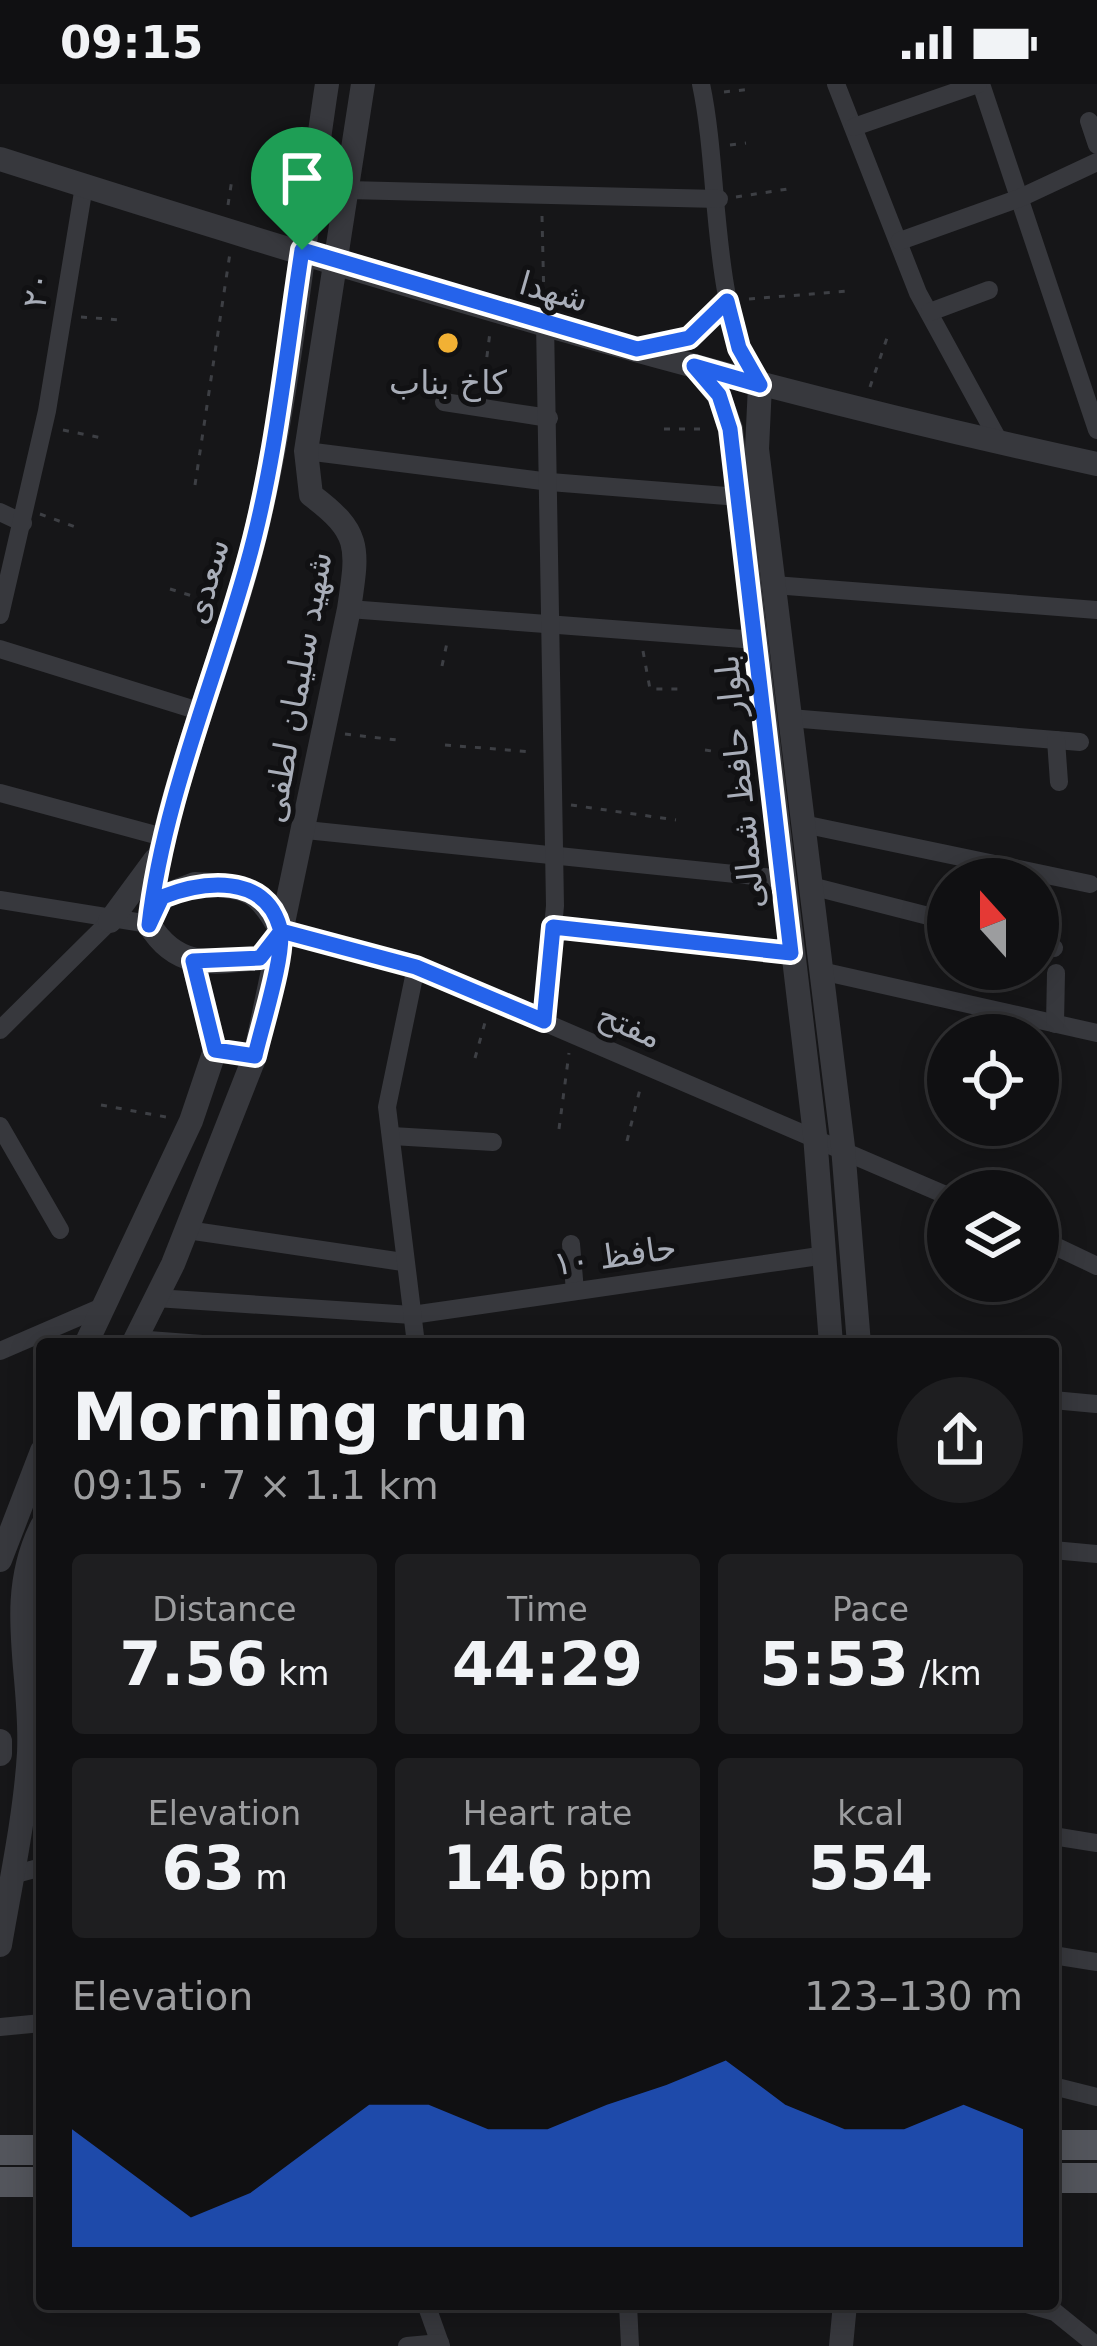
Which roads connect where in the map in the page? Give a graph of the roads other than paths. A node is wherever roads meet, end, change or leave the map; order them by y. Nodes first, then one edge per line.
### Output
1 (327, 84) edge
2 (363, 84) edge
3 (836, 84) edge
4 (980, 84) edge
5 (702, 89) edge
6 (1089, 121) dead end
7 (854, 127) junction
8 (1097, 145) edge
9 (0, 160) edge
10 (1097, 162) edge
11 (84, 186) junction
12 (349, 190) junction
13 (1020, 198) junction
14 (719, 199) junction
15 (900, 241) junction
16 (302, 250) junction
17 (334, 259) junction
18 (989, 290) dead end
19 (727, 301) junction
20 (930, 312) junction
21 (544, 322) junction
22 (637, 349) junction
23 (694, 366) junction
24 (760, 385) junction
25 (444, 402) dead end
26 (549, 418) junction
27 (1097, 430) edge
28 (1000, 443) junction
29 (306, 452) junction
30 (1097, 464) edge
31 (550, 482) junction
32 (739, 497) junction
33 (0, 512) edge
34 (25, 516) junction
35 (774, 585) junction
36 (349, 609) junction
37 (1097, 610) edge
38 (0, 615) edge
39 (552, 624) junction
40 (756, 640) junction
41 (0, 649) edge
42 (202, 712) junction
43 (790, 718) junction
44 (1055, 740) junction
45 (1080, 742) dead end
46 (1059, 782) dead end
47 (0, 793) edge
48 (803, 824) junction
49 (306, 830) junction
50 (159, 848) junction
51 (554, 855) junction
52 (783, 879) junction
53 (1090, 884) dead end
54 (811, 886) junction
55 (0, 900) edge
56 (927, 916) edge
57 (110, 922) junction
58 (149, 925) junction
59 (553, 927) junction
60 (281, 931) junction
61 (791, 953) junction
62 (193, 961) junction
63 (416, 967) junction
64 (821, 971) junction
65 (1010, 1014) edge
66 (544, 1021) junction
67 (1059, 1025) edge
68 (0, 1030) edge
69 (1097, 1033) edge
70 (215, 1050) junction
71 (255, 1056) junction
72 (0, 1126) edge
73 (815, 1135) junction
74 (392, 1136) junction
75 (494, 1142) dead end
76 (843, 1147) junction
77 (927, 1186) edge
78 (60, 1230) dead end
79 (187, 1230) junction
80 (571, 1244) dead end
81 (1059, 1248) edge
82 (826, 1255) junction
83 (403, 1262) junction
84 (1097, 1266) edge
85 (575, 1291) junction
86 (156, 1298) junction
87 (102, 1307) junction
88 (412, 1315) junction
89 (89, 1338) edge
90 (136, 1338) edge
91 (415, 1338) edge
92 (831, 1338) edge
93 (859, 1338) edge
94 (0, 1351) edge
95 (1059, 1401) edge
96 (1096, 1405) edge
97 (36, 1466) edge
98 (36, 1543) edge
99 (1059, 1551) edge
100 (1, 1554) edge
101 (1097, 1554) edge
102 (34, 1709) edge
103 (0, 1741) edge
104 (0, 1754) edge
105 (1059, 1837) edge
106 (1097, 1843) edge
107 (36, 1869) edge
108 (12, 1875) junction
109 (0, 1945) edge
110 (1059, 1956) edge
111 (1097, 1962) edge
112 (36, 2024) edge
113 (0, 2027) edge
114 (1059, 2088) edge
115 (1097, 2097) edge
116 (1059, 2145) edge
117 (1097, 2145) edge
118 (0, 2150) edge
119 (36, 2150) edge
120 (1059, 2178) edge
121 (1097, 2178) edge
122 (0, 2182) edge
123 (36, 2182) edge
124 (428, 2310) edge
125 (628, 2310) edge
126 (844, 2310) edge
127 (1048, 2310) edge
128 (441, 2345) edge
129 (407, 2346) edge
130 (630, 2346) edge
131 (841, 2346) edge
132 (1097, 2346) edge

1 - 16 street, سعدی
2 - 12 street, شهید سلیمان لطفی
3 - 7 street
4 - 7 street
4 - 13 street
5 - 14 street
6 - 8 street
7 - 15 street
9 - 11 street, شهدا
10 - 13 street
11 - 16 street, شهدا
11 - 34 street, ۲۰
12 - 14 street
12 - 17 street, شهید سلیمان لطفی
13 - 15 street
13 - 27 street
14 - 19 street
15 - 20 street
16 - 17 street, شهدا
16 - 42 street, سعدی
17 - 21 street, شهدا
17 - 29 street, شهید سلیمان لطفی
18 - 20 street
19 - 22 street
19 - 24 street
20 - 28 street
21 - 22 street, شهدا
21 - 26 street
22 - 23 street, شهدا
23 - 24 street, شهدا
23 - 32 street, بلوار حافظ شمالی
24 - 28 street, شهدا
24 - 35 street, بلوار حافظ شمالی
25 - 26 street
26 - 31 street
28 - 30 street, شهدا
29 - 31 street
29 - 36 street, شهید سلیمان لطفی
31 - 32 street
31 - 39 street
32 - 40 street, بلوار حافظ شمالی
33 - 34 street
34 - 38 street, ۲۰
35 - 37 street
35 - 43 street, بلوار حافظ شمالی
36 - 39 street
36 - 49 street, شهید سلیمان لطفی
39 - 40 street
39 - 51 street
40 - 52 street, بلوار حافظ شمالی
41 - 42 street
42 - 50 street, سعدی
43 - 44 street
43 - 48 street, بلوار حافظ شمالی
44 - 45 street
44 - 46 street
47 - 50 street
48 - 53 street
48 - 54 street, بلوار حافظ شمالی
49 - 51 street
49 - 60 street, شهید سلیمان لطفی
50 - 57 street
50 - 58 street, سعدی
51 - 52 street
51 - 59 street
52 - 61 street, بلوار حافظ شمالی
54 - 56 street
54 - 64 street, بلوار حافظ شمالی
55 - 57 street
57 - 58 street
57 - 68 street
58 - 60 street
58 - 62 street
59 - 61 street
59 - 66 street
60 - 62 street
60 - 63 street, مفتح
60 - 71 street
61 - 73 street, بلوار حافظ شمالی
62 - 70 street
63 - 66 street, مفتح
63 - 74 street
64 - 65 street
64 - 76 street, بلوار حافظ شمالی
66 - 73 street, مفتح
67 - 69 street
70 - 71 street
70 - 87 street
71 - 79 street
72 - 78 street
73 - 76 street, مفتح
73 - 82 street, بلوار حافظ شمالی
74 - 75 street
74 - 83 street
76 - 77 street, مفتح
76 - 93 street, بلوار حافظ شمالی
79 - 83 street
79 - 86 street
80 - 85 street
81 - 84 street
82 - 85 street, حافظ ۱۰
82 - 92 street, بلوار حافظ شمالی
83 - 88 street
85 - 88 street, حافظ ۱۰
86 - 88 street, حافظ ۱۰
86 - 90 street
87 - 89 street
87 - 94 street
88 - 91 street
95 - 96 street
97 - 100 street
98 - 102 street
99 - 101 street
102 - 108 street
103 - 104 street
105 - 106 street
107 - 108 street
108 - 109 street
110 - 111 street
112 - 113 street
114 - 115 street
116 - 117 main road
118 - 119 main road
120 - 121 main road
122 - 123 main road
124 - 128 street
125 - 130 street
126 - 131 street
127 - 132 street
128 - 129 street

